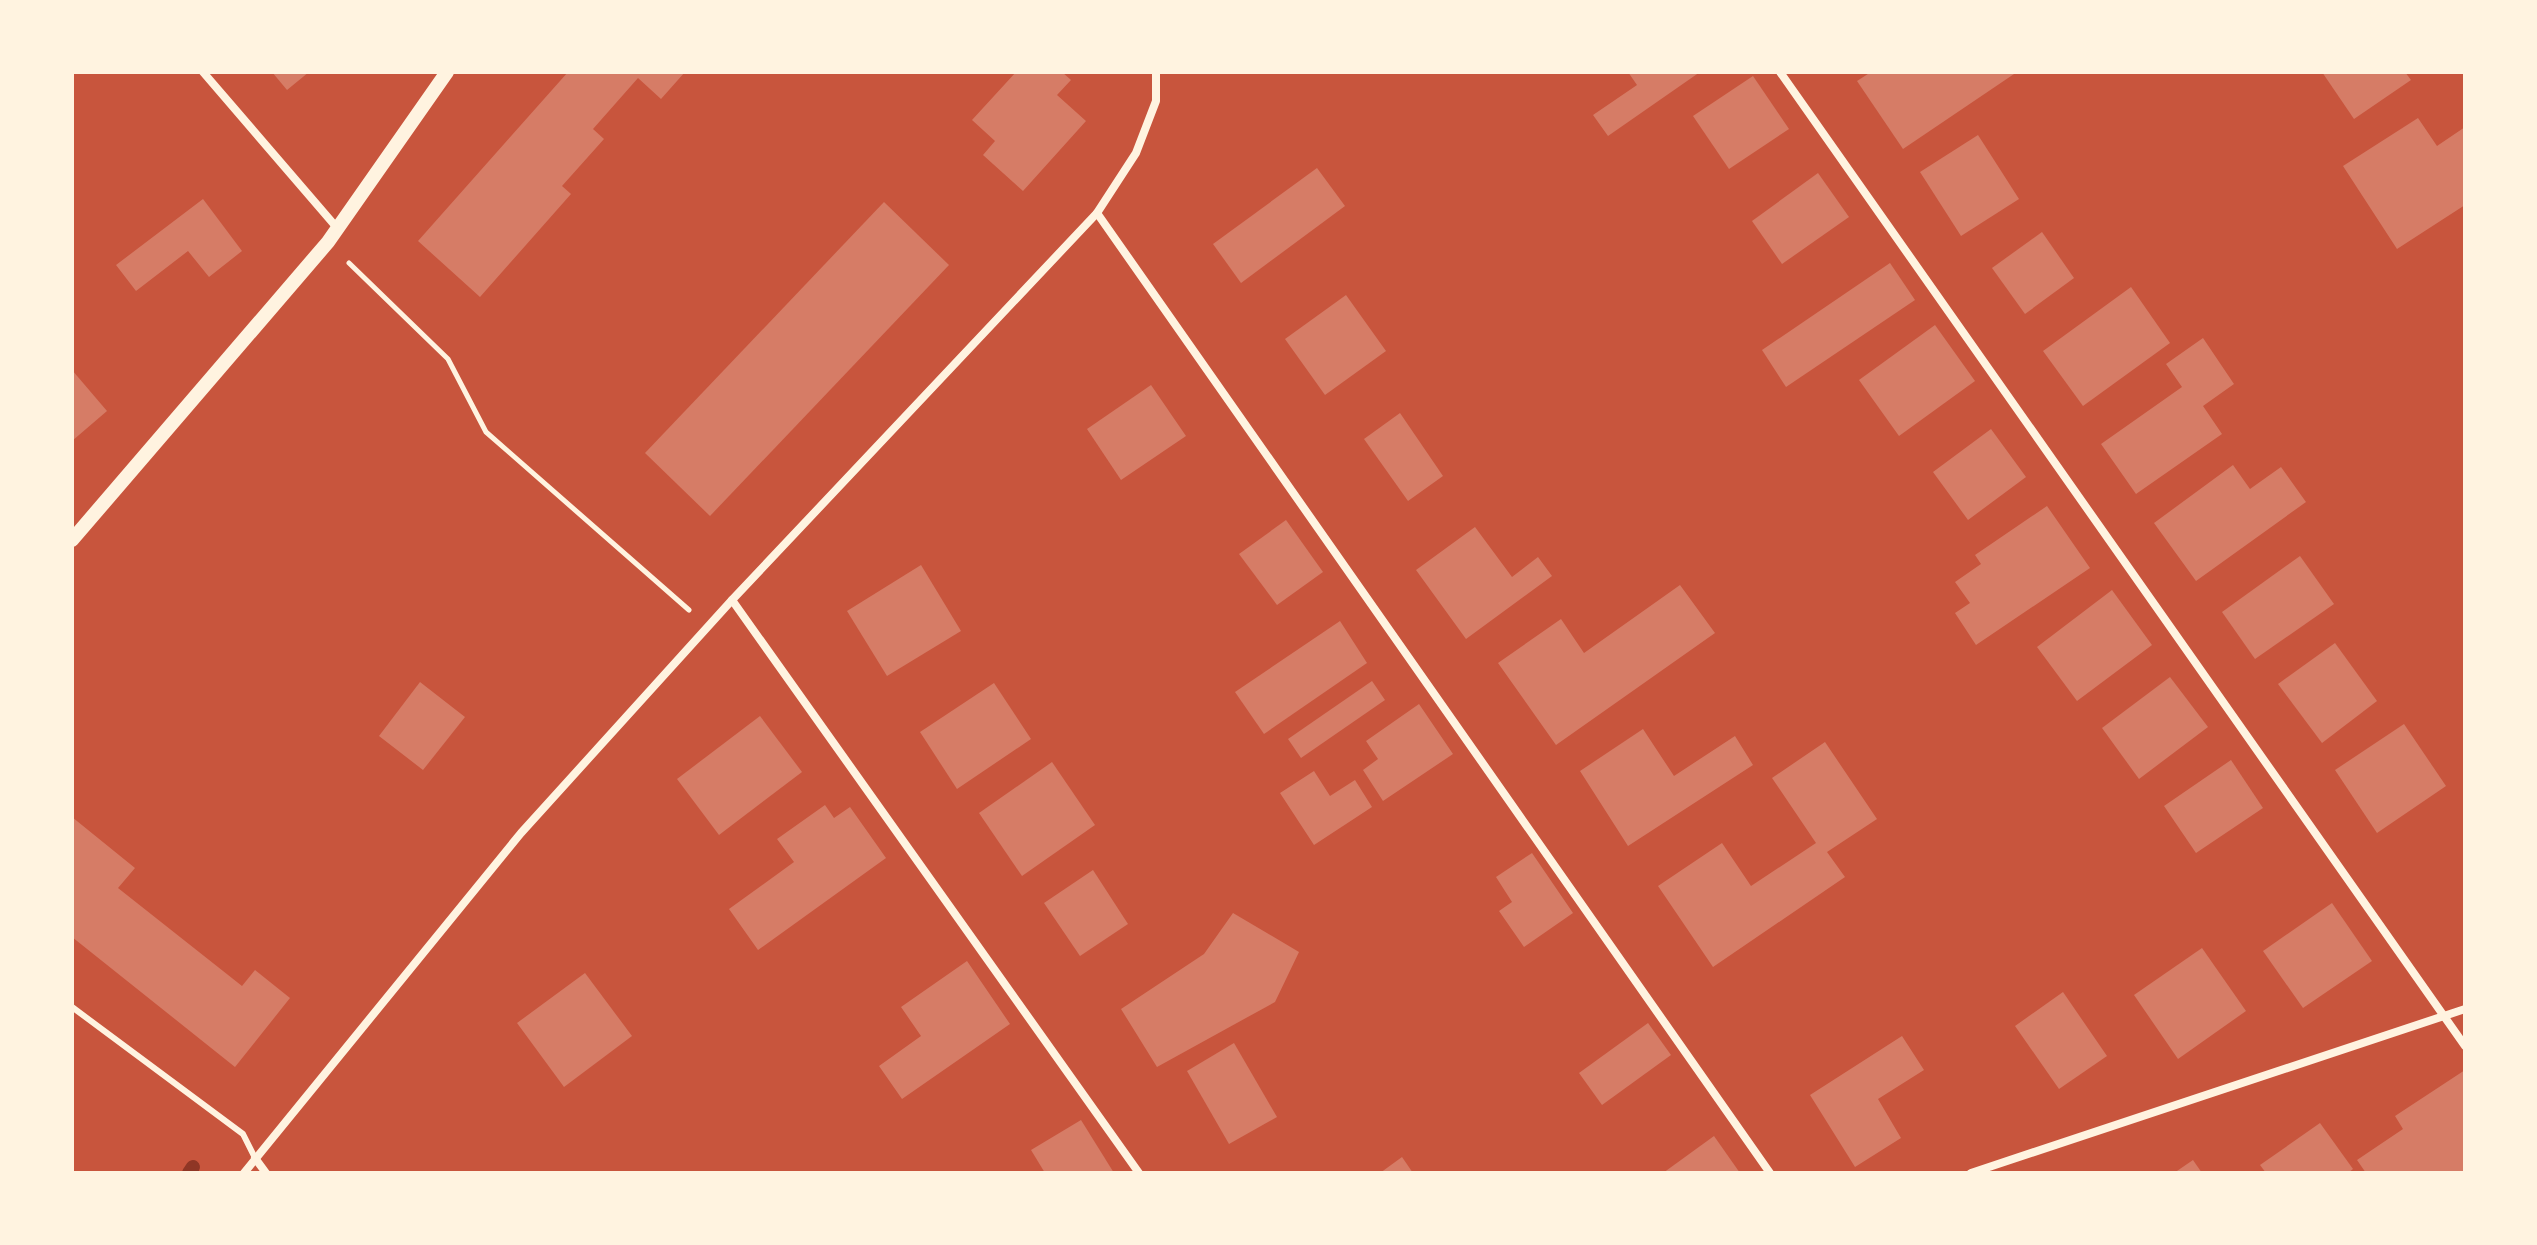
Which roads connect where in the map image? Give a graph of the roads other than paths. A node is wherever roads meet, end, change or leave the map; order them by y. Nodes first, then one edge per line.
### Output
1 (203, 72) edge
2 (447, 72) edge
3 (1156, 72) edge
4 (1780, 72) edge
5 (1097, 213) junction
6 (338, 229) junction
7 (72, 540) edge
8 (732, 600) junction
9 (72, 1007) edge
10 (2465, 1009) edge
11 (2443, 1016) junction
12 (2465, 1046) edge
13 (255, 1158) junction
14 (244, 1173) edge
15 (266, 1173) edge
16 (1139, 1173) edge
17 (1770, 1173) edge
18 (1971, 1173) edge

1 - 6 street
2 - 6 street
3 - 5 street
4 - 11 street
5 - 8 street
5 - 17 street
6 - 7 street
8 - 13 street
8 - 16 street
9 - 13 lane
10 - 11 street
11 - 12 street
11 - 18 street
13 - 14 street
13 - 15 street

